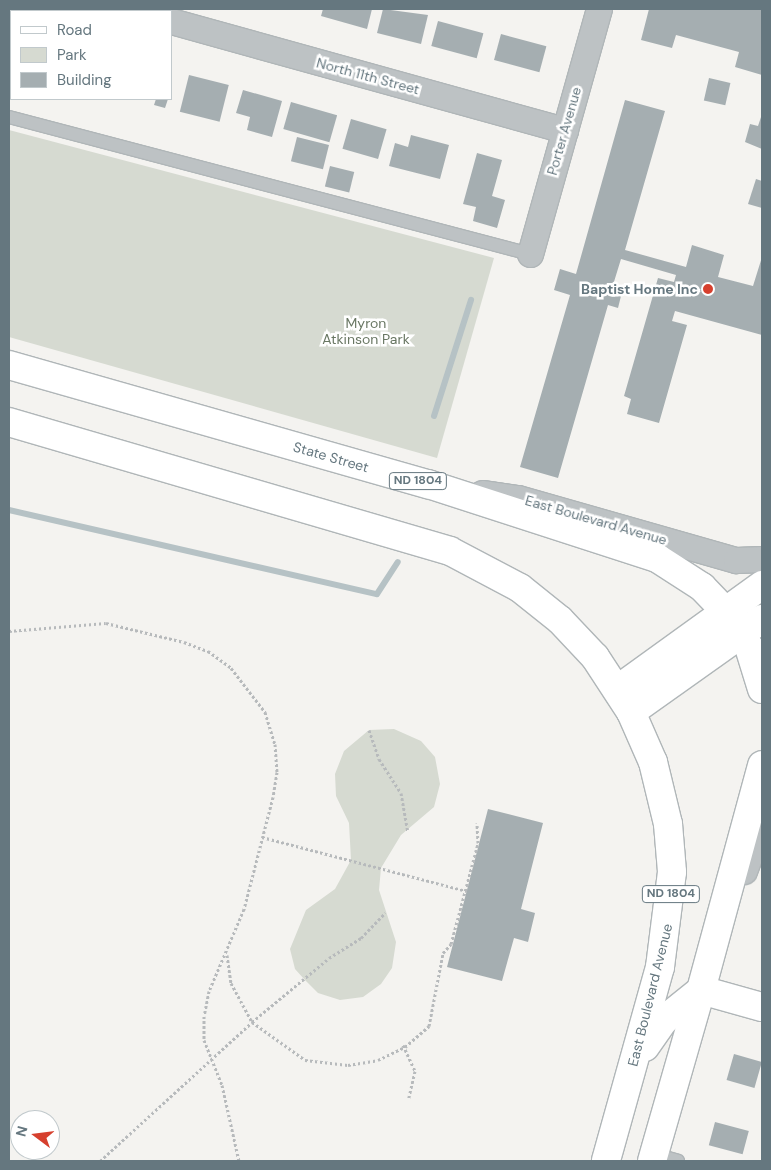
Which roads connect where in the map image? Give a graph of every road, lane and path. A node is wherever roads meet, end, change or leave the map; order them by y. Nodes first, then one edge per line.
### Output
1 (596, 10) edge
2 (172, 21) edge
3 (9, 117) edge
4 (565, 130) junction
5 (530, 254) joint
6 (9, 365) edge
7 (9, 422) edge
8 (428, 484) junction
9 (762, 559) edge
10 (762, 584) edge
11 (726, 612) junction
12 (752, 627) edge
13 (9, 631) edge
14 (762, 689) edge
15 (624, 700) junction
16 (369, 730) dead end
17 (760, 776) edge
18 (758, 818) edge
19 (478, 822) dead end
20 (408, 831) dead end
21 (262, 837) junction
22 (466, 891) junction
23 (385, 913) dead end
24 (227, 952) junction
25 (701, 990) junction
26 (762, 1007) edge
27 (252, 1022) junction
28 (404, 1046) junction
29 (212, 1060) junction
30 (630, 1078) junction
31 (409, 1098) dead end
32 (662, 1159) edge
33 (100, 1161) edge
34 (238, 1161) edge
35 (606, 1161) edge

1 - 4 street, Porter Avenue
2 - 4 street, North 11th Street
3 - 5 lane
4 - 5 street, Porter Avenue
6 - 8 main road, State Street / ND 1804
7 - 15 main road, ND 1804
8 - 9 street, East Boulevard Avenue
8 - 11 main road, State Street / ND 1804
10 - 11 main road
11 - 12 main road, State Street / ND 1804
11 - 15 main road
12 - 14 main road, State Street / ND 1804
12 - 15 main road
13 - 21 path
15 - 30 main road, East Boulevard Avenue / ND 1804
16 - 20 path
17 - 18 main road
18 - 25 main road
19 - 22 path
21 - 22 path
21 - 24 path
22 - 28 path
23 - 27 path
24 - 27 path
24 - 29 path
25 - 26 main road
25 - 30 main road
25 - 32 main road
27 - 28 path
27 - 29 path
28 - 31 path
29 - 33 path
29 - 34 path
30 - 35 main road, East Boulevard Avenue / ND 1804

